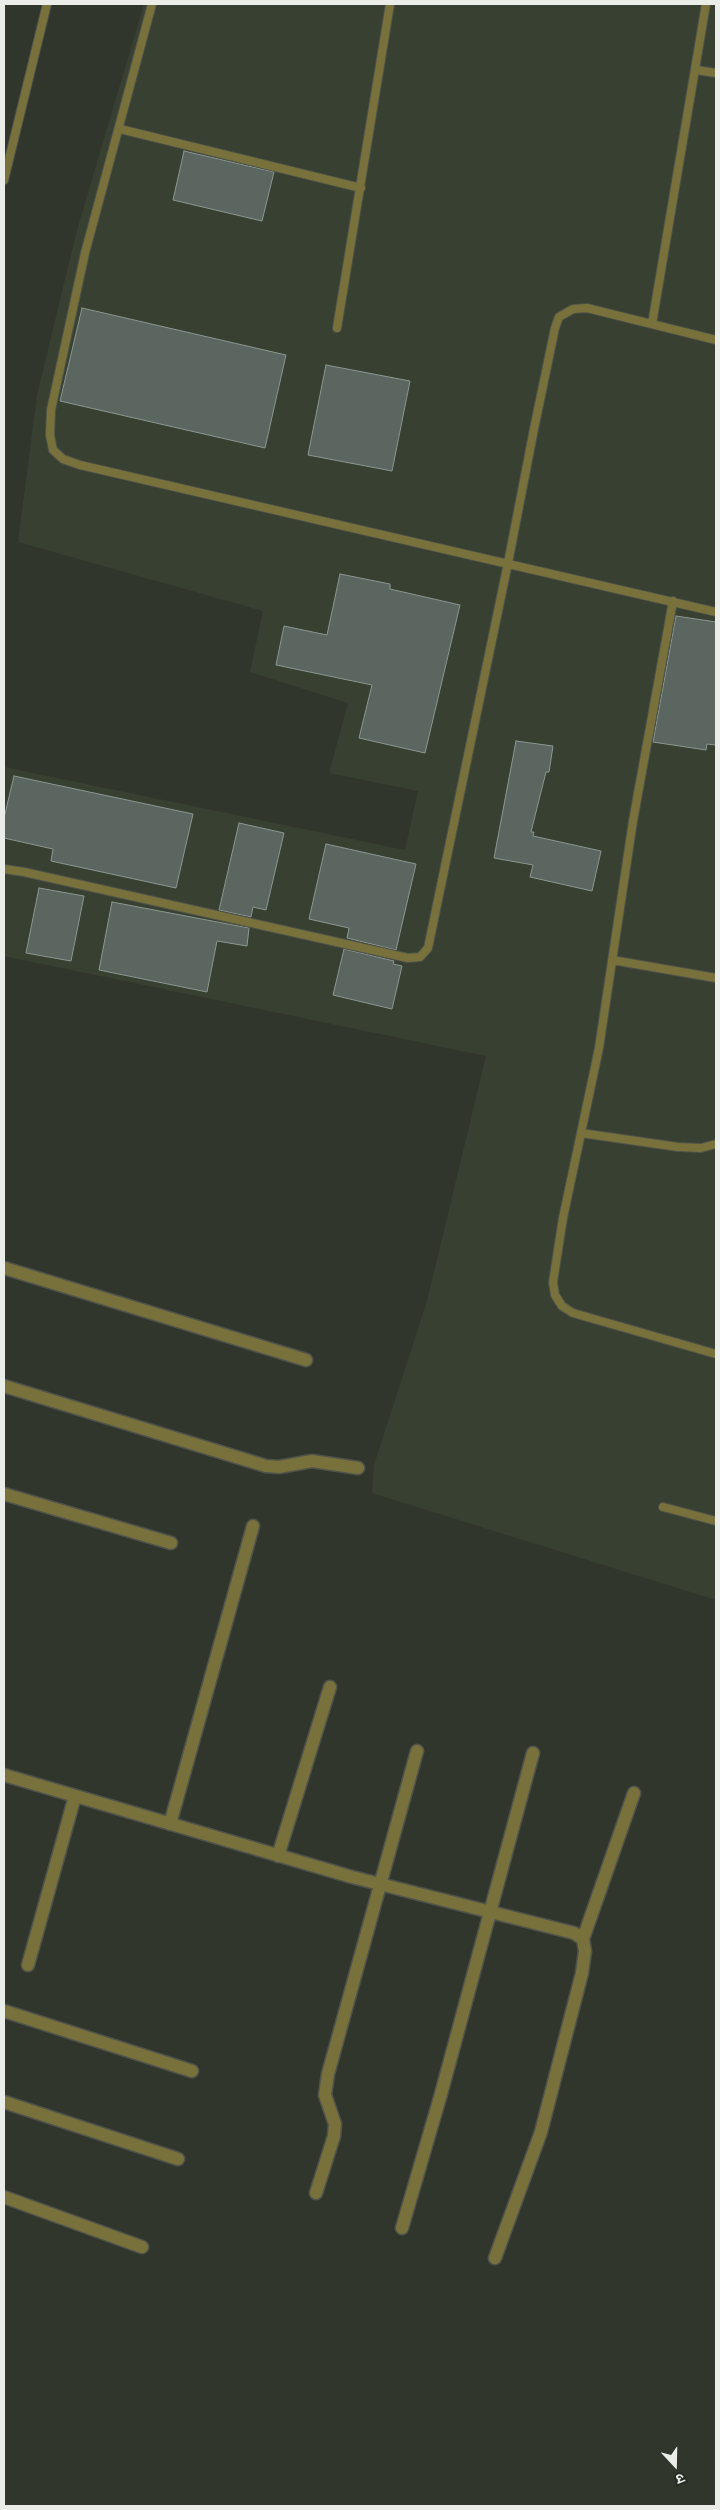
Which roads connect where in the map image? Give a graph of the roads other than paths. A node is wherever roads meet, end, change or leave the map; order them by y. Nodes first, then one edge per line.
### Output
1 (47, 4) edge
2 (152, 4) edge
3 (390, 4) edge
4 (706, 4) edge
5 (696, 70) junction
6 (716, 73) edge
7 (120, 129) junction
8 (4, 180) edge
9 (361, 188) junction
10 (652, 324) junction
11 (337, 328) dead end
12 (716, 340) edge
13 (508, 563) junction
14 (673, 602) junction
15 (716, 612) edge
16 (4, 869) edge
17 (612, 960) junction
18 (716, 978) edge
19 (581, 1133) junction
20 (716, 1144) edge
21 (4, 1268) edge
22 (716, 1354) edge
23 (306, 1360) dead end
24 (4, 1386) edge
25 (358, 1468) dead end
26 (4, 1494) edge
27 (663, 1506) dead end
28 (716, 1522) edge
29 (253, 1526) dead end
30 (171, 1543) dead end
31 (330, 1686) dead end
32 (417, 1751) dead end
33 (533, 1753) dead end
34 (4, 1775) edge
35 (634, 1793) dead end
36 (75, 1796) junction
37 (170, 1824) junction
38 (278, 1856) junction
39 (381, 1885) junction
40 (491, 1912) junction
41 (583, 1939) junction
42 (28, 1965) dead end
43 (4, 2011) edge
44 (192, 2071) dead end
45 (4, 2102) edge
46 (178, 2160) dead end
47 (316, 2193) dead end
48 (4, 2197) edge
49 (402, 2228) dead end
50 (142, 2247) dead end
51 (495, 2258) dead end

1 - 8 lane
2 - 7 lane
3 - 9 lane
4 - 5 lane
5 - 6 lane
5 - 10 lane
7 - 9 lane
7 - 13 lane
9 - 11 lane
10 - 12 lane
10 - 13 lane
13 - 14 lane
13 - 16 lane
14 - 15 lane
14 - 17 lane
17 - 18 lane
17 - 19 lane
19 - 20 lane
19 - 22 lane
21 - 23 street
24 - 25 street
26 - 30 street
27 - 28 lane
29 - 37 street
31 - 38 street
32 - 39 street
33 - 40 street
34 - 36 street
35 - 41 street
36 - 37 street
36 - 42 street
37 - 38 street
38 - 39 street
39 - 40 street
39 - 47 street
40 - 41 street
40 - 49 street
41 - 51 street
43 - 44 street
45 - 46 street
48 - 50 street

